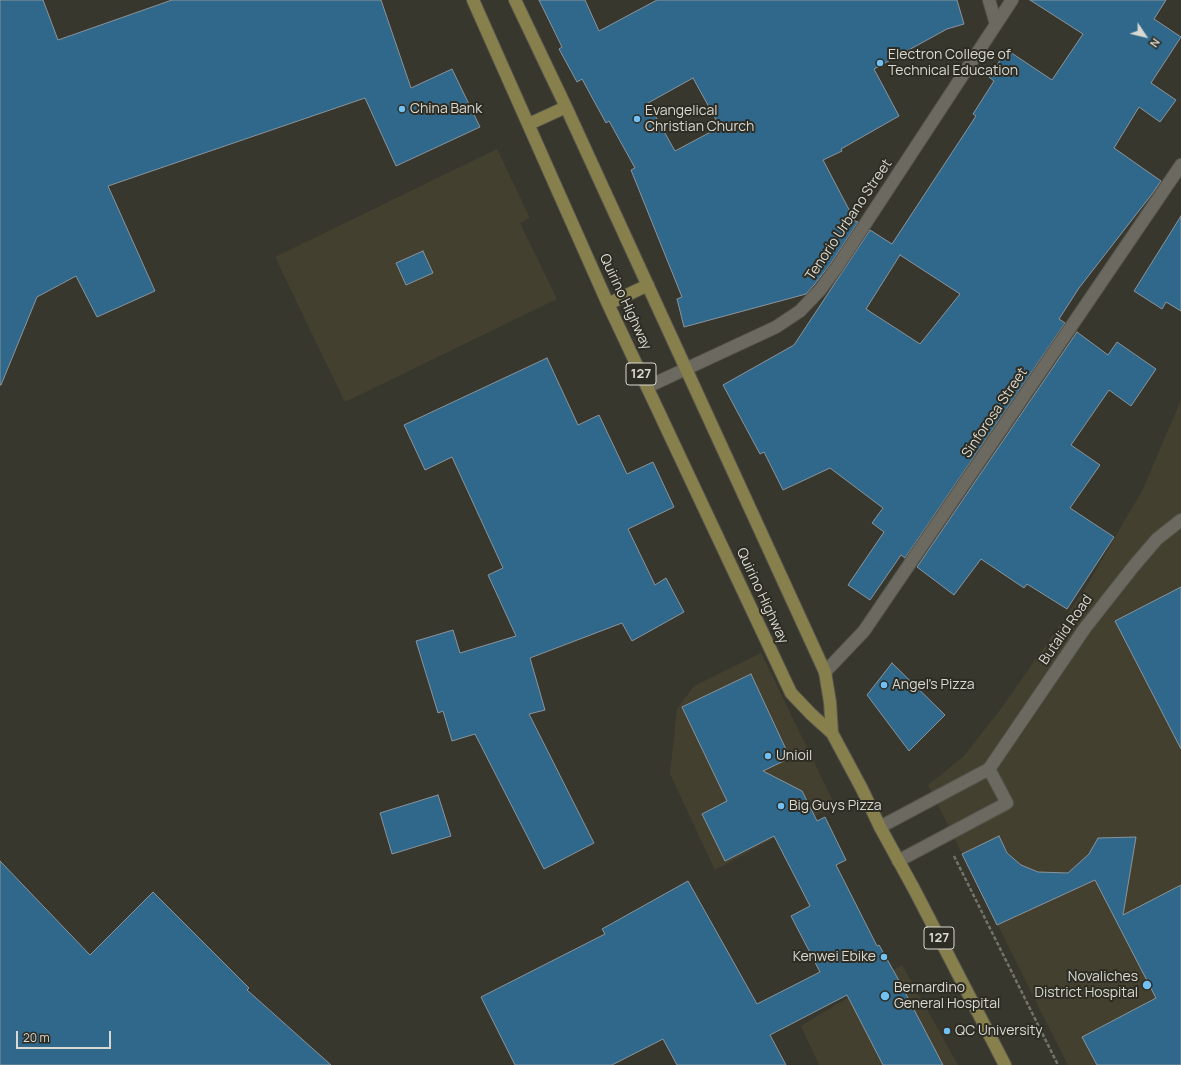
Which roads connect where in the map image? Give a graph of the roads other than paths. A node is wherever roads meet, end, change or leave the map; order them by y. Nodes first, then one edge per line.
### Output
1 (473, 0) edge
2 (515, 0) edge
3 (989, 0) edge
4 (1012, 0) edge
5 (996, 24) junction
6 (566, 107) junction
7 (528, 124) junction
8 (1181, 165) edge
9 (648, 285) junction
10 (608, 304) junction
11 (686, 369) junction
12 (647, 387) junction
13 (1181, 520) edge
14 (825, 672) junction
15 (832, 733) junction
16 (990, 769) junction
17 (880, 827) junction
18 (898, 861) junction
19 (1005, 1065) edge

1 - 7 main road, Quirino Highway / 127
2 - 6 main road, Quirino Highway / 127
3 - 5 street
4 - 5 street, Tenorio Urbano Street
5 - 11 street, Tenorio Urbano Street
6 - 7 main road
6 - 9 main road, Quirino Highway / 127
7 - 10 main road, Quirino Highway / 127
8 - 14 street, Sinforosa Street
9 - 10 main road
9 - 11 main road, Quirino Highway / 127
10 - 12 main road, Quirino Highway / 127
11 - 12 street, Tenorio Urbano Street
11 - 14 main road, Quirino Highway / 127
12 - 15 main road, Quirino Highway / 127
13 - 16 street, Butalid Road
14 - 15 main road, Quirino Highway / 127
15 - 17 main road, Quirino Highway / 127
16 - 17 street, Butalid Road
16 - 18 street
17 - 18 main road, Quirino Highway / 127
18 - 19 main road, Quirino Highway / 127

